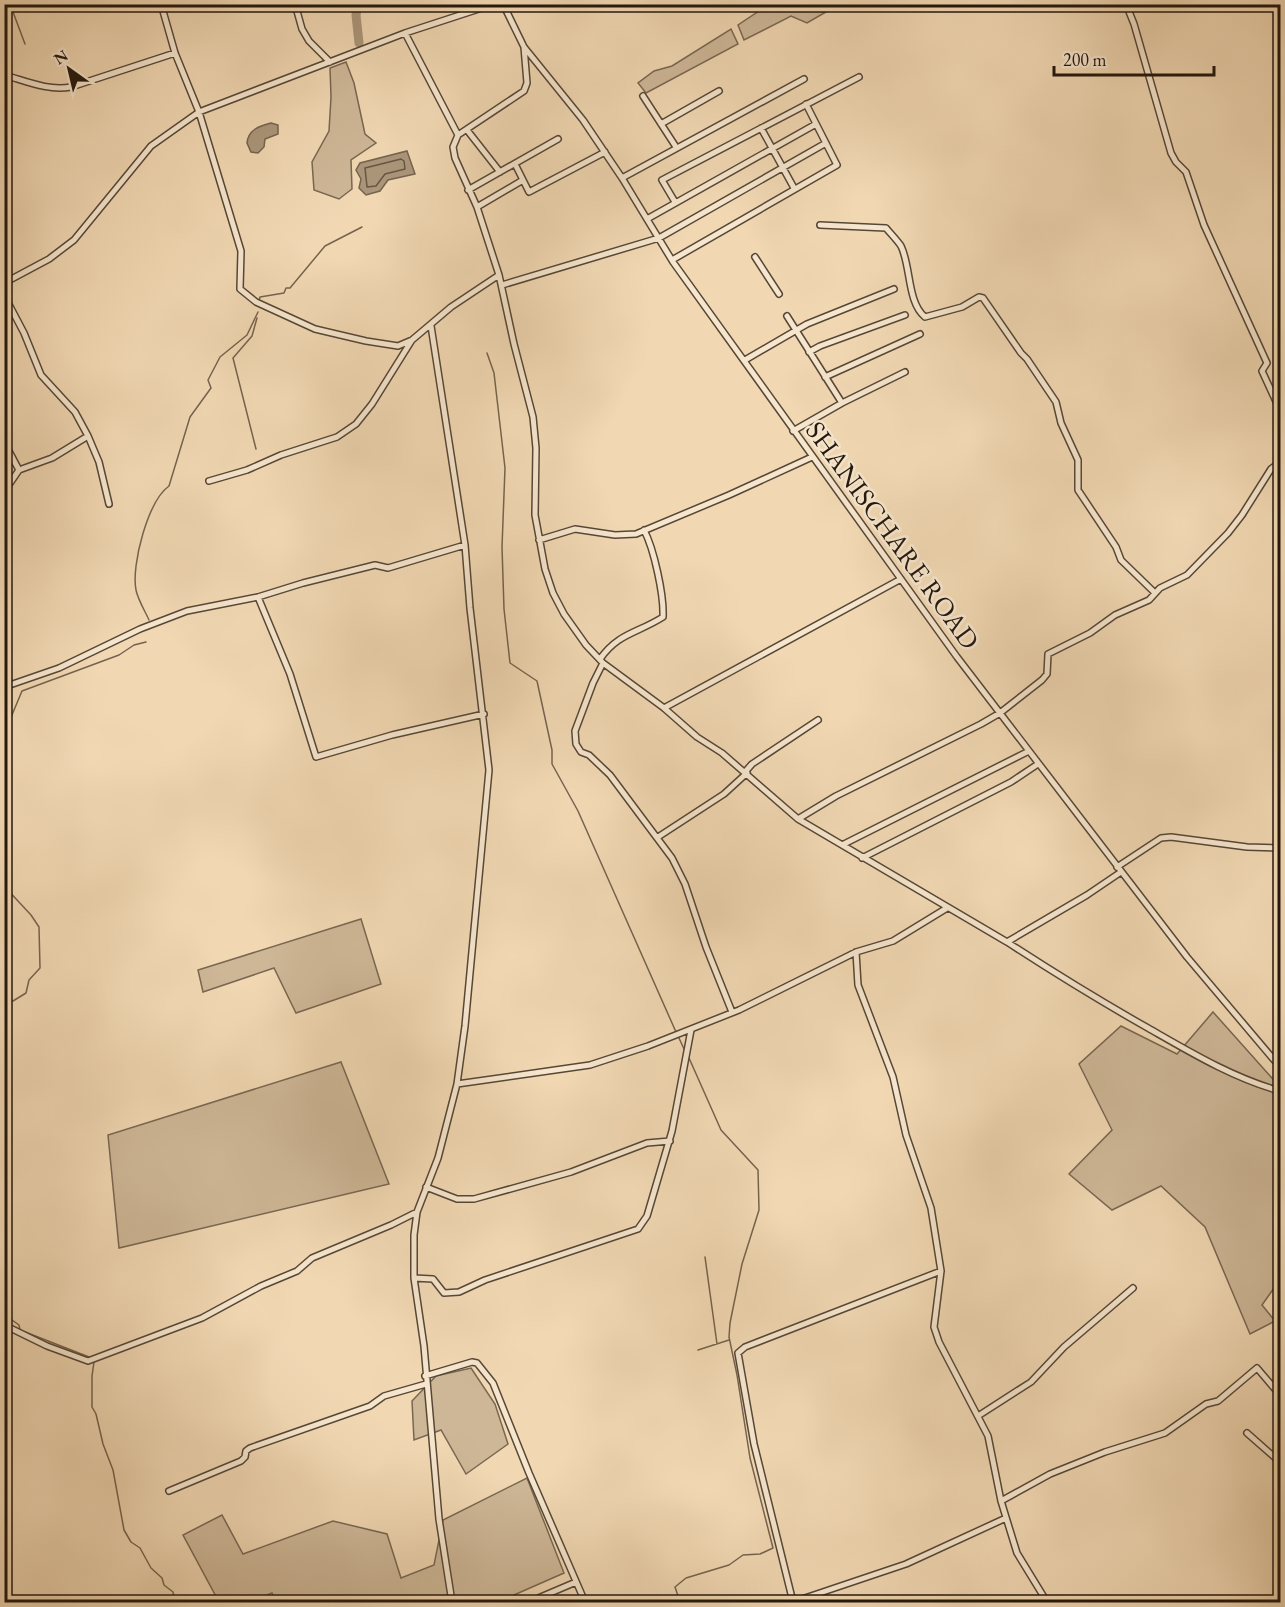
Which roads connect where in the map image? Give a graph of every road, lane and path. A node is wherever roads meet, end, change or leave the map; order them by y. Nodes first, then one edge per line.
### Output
1 (161, 4) edge
2 (295, 4) edge
3 (494, 4) edge
4 (503, 4) edge
5 (1126, 4) edge
6 (405, 33) junction
7 (524, 48) junction
8 (175, 53) junction
9 (330, 62) junction
10 (4, 75) edge
11 (859, 77) dead end
12 (804, 79) dead end
13 (719, 91) dead end
14 (643, 96) dead end
15 (806, 105) junction
16 (199, 112) junction
17 (661, 124) junction
18 (816, 124) junction
19 (761, 128) junction
20 (467, 130) junction
21 (458, 135) junction
22 (558, 139) dead end
23 (826, 143) junction
24 (676, 147) junction
25 (772, 148) junction
26 (605, 152) junction
27 (515, 164) junction
28 (782, 167) junction
29 (500, 172) junction
30 (622, 178) junction
31 (523, 180) junction
32 (794, 188) junction
33 (468, 190) junction
34 (675, 202) junction
35 (477, 207) junction
36 (647, 219) junction
37 (820, 225) dead end
38 (659, 238) junction
39 (755, 258) dead end
40 (672, 260) junction
41 (499, 275) junction
42 (4, 283) edge
43 (502, 285) junction
44 (894, 289) dead end
45 (779, 294) dead end
46 (4, 295) edge
47 (905, 315) dead end
48 (787, 316) dead end
49 (431, 326) junction
50 (795, 330) junction
51 (920, 334) dead end
52 (412, 340) junction
53 (809, 352) junction
54 (745, 360) junction
55 (906, 372) dead end
56 (825, 377) junction
57 (842, 403) junction
58 (1281, 410) edge
59 (794, 431) junction
60 (87, 436) junction
61 (4, 442) edge
62 (812, 457) junction
63 (1281, 462) edge
64 (19, 470) junction
65 (209, 481) dead end
66 (4, 492) edge
67 (109, 504) dead end
68 (644, 530) junction
69 (539, 540) junction
70 (465, 545) junction
71 (901, 579) junction
72 (1155, 593) junction
73 (258, 597) junction
74 (601, 661) junction
75 (4, 687) edge
76 (664, 708) junction
77 (1000, 713) junction
78 (484, 714) junction
79 (818, 720) dead end
80 (1029, 751) junction
81 (1038, 764) junction
82 (746, 773) junction
83 (798, 819) junction
84 (658, 837) junction
85 (842, 845) junction
86 (1281, 848) edge
87 (862, 858) junction
88 (1119, 869) junction
89 (947, 908) junction
90 (1007, 942) junction
91 (856, 952) junction
92 (732, 1012) junction
93 (691, 1030) junction
94 (1281, 1067) edge
95 (457, 1084) junction
96 (1281, 1091) edge
97 (670, 1141) junction
98 (426, 1187) junction
99 (417, 1212) junction
100 (941, 1271) junction
101 (414, 1278) junction
102 (1133, 1288) dead end
103 (4, 1325) edge
104 (425, 1376) junction
105 (426, 1384) junction
106 (1281, 1395) edge
107 (978, 1416) junction
108 (1247, 1433) dead end
109 (1281, 1462) edge
110 (169, 1491) dead end
111 (1001, 1501) junction
112 (1006, 1518) junction
113 (576, 1582) junction
114 (452, 1602) edge
115 (529, 1602) edge
116 (585, 1602) edge
117 (793, 1602) edge
118 (1047, 1602) edge

1 - 8 street
2 - 9 street
3 - 6 street
4 - 7 street, SHANISCHARE ROAD
5 - 58 street
6 - 9 street
6 - 21 street
7 - 20 street
7 - 26 street, SHANISCHARE ROAD
8 - 10 street
8 - 16 street
9 - 16 street
11 - 15 street
12 - 24 street
13 - 17 street
14 - 17 street
15 - 18 street
15 - 19 street
16 - 42 street
16 - 52 street
17 - 24 street
18 - 23 street
18 - 25 street
19 - 25 street
19 - 34 street
20 - 21 street
20 - 29 street
21 - 33 street
22 - 27 street
23 - 28 street
23 - 32 street
24 - 30 street
25 - 28 street
25 - 34 street
26 - 30 street, SHANISCHARE ROAD
26 - 31 street
27 - 29 street
27 - 31 street
28 - 32 street
28 - 38 street
29 - 33 street
30 - 36 street, SHANISCHARE ROAD
31 - 35 street
32 - 40 street
33 - 35 street
34 - 36 street
35 - 41 street
36 - 38 street, SHANISCHARE ROAD
37 - 72 street
38 - 40 street, SHANISCHARE ROAD
38 - 43 street
39 - 45 street
40 - 54 street, SHANISCHARE ROAD
41 - 43 street
41 - 49 street
43 - 69 street
44 - 50 street
46 - 60 street
47 - 53 street
48 - 50 street
49 - 52 street
49 - 70 street
50 - 53 street
50 - 54 street
51 - 56 street
52 - 65 street
53 - 56 street
54 - 59 street, SHANISCHARE ROAD
55 - 57 street
56 - 57 street
57 - 59 street
59 - 62 street, SHANISCHARE ROAD
60 - 64 street
60 - 67 street
61 - 64 street
62 - 68 street
62 - 71 street, SHANISCHARE ROAD
63 - 72 street
64 - 66 street
68 - 69 street
68 - 74 street
69 - 74 street
70 - 73 street
70 - 78 street
71 - 76 street
71 - 77 street, SHANISCHARE ROAD
72 - 77 street
73 - 75 street
73 - 78 street
74 - 76 street
74 - 84 street
76 - 82 street
77 - 80 street, SHANISCHARE ROAD
77 - 83 street
78 - 95 street
79 - 82 street
80 - 81 street, SHANISCHARE ROAD
80 - 85 street
81 - 87 street
81 - 88 street, SHANISCHARE ROAD
82 - 83 street
82 - 84 street
83 - 85 street
84 - 92 street
85 - 87 street
86 - 88 street
87 - 89 street
88 - 90 street
88 - 94 street, SHANISCHARE ROAD
89 - 90 street
89 - 91 street
90 - 96 street
91 - 92 street
91 - 100 street
92 - 93 street
93 - 95 street
93 - 97 street
95 - 98 street
97 - 98 street
97 - 101 street
98 - 99 street
99 - 101 street
99 - 103 street
100 - 107 street
100 - 117 street
101 - 104 street
102 - 107 street
104 - 105 street
104 - 113 street
105 - 110 street
105 - 114 street
106 - 111 street
107 - 111 street
108 - 109 street
111 - 112 street
112 - 117 street
112 - 118 street
113 - 115 street
113 - 116 street

